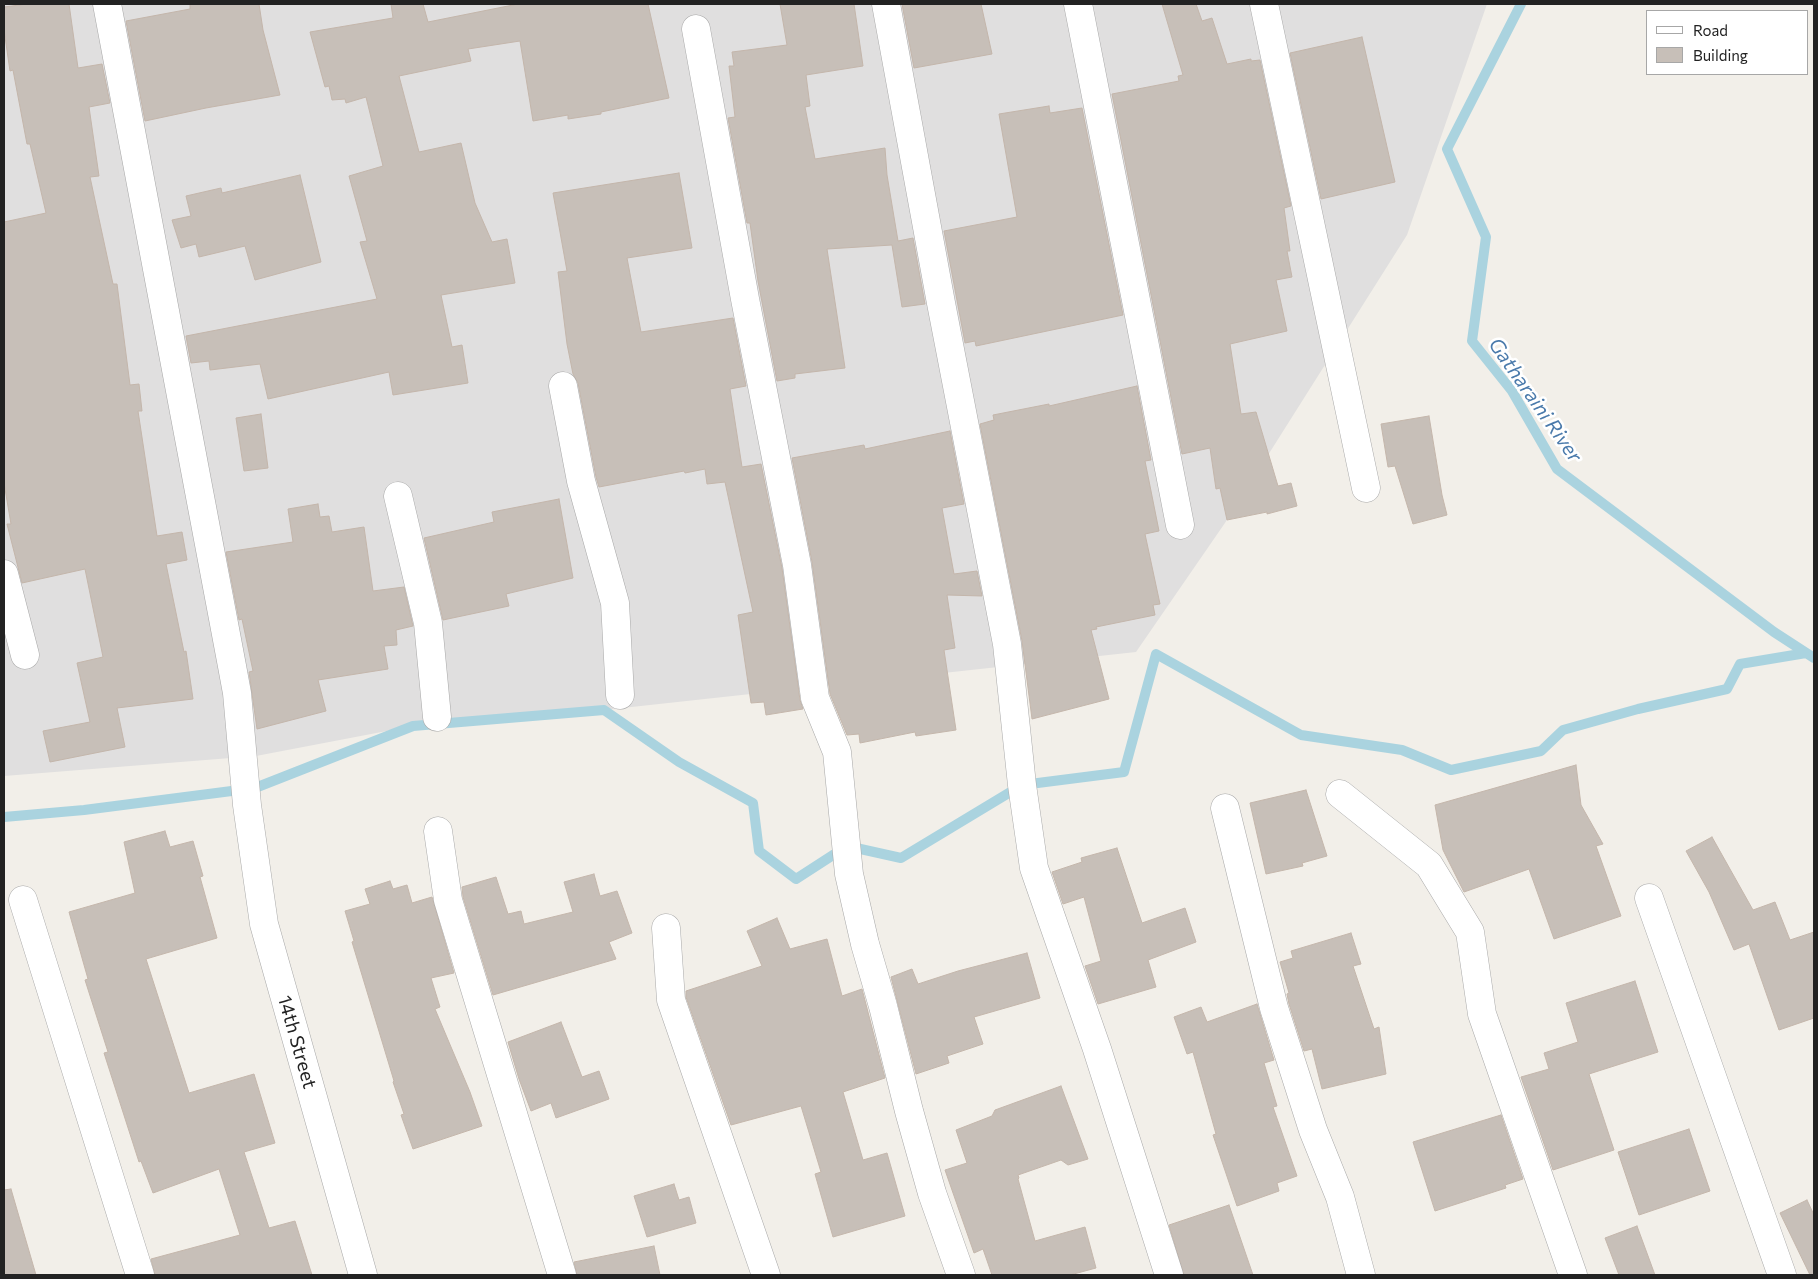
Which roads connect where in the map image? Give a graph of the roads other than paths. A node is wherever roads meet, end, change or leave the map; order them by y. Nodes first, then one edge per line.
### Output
1 (107, 4) edge
2 (886, 4) edge
3 (1078, 4) edge
4 (1264, 4) edge
5 (696, 29) dead end
6 (563, 386) dead end
7 (1366, 488) dead end
8 (398, 496) dead end
9 (1180, 525) dead end
10 (4, 574) edge
11 (25, 655) dead end
12 (620, 695) dead end
13 (437, 718) dead end
14 (1340, 794) dead end
15 (1225, 808) dead end
16 (438, 831) dead end
17 (1649, 898) dead end
18 (23, 900) dead end
19 (666, 928) dead end
20 (140, 1275) edge
21 (362, 1275) edge
22 (562, 1275) edge
23 (766, 1275) edge
24 (961, 1275) edge
25 (1169, 1275) edge
26 (1361, 1275) edge
27 (1572, 1275) edge
28 (1782, 1275) edge

1 - 21 street, 14th Street
2 - 25 street
3 - 9 street
4 - 7 street
5 - 24 street
6 - 12 street
8 - 13 street
10 - 11 street
14 - 27 street
15 - 26 street
16 - 22 street
17 - 28 street
18 - 20 street
19 - 23 street

